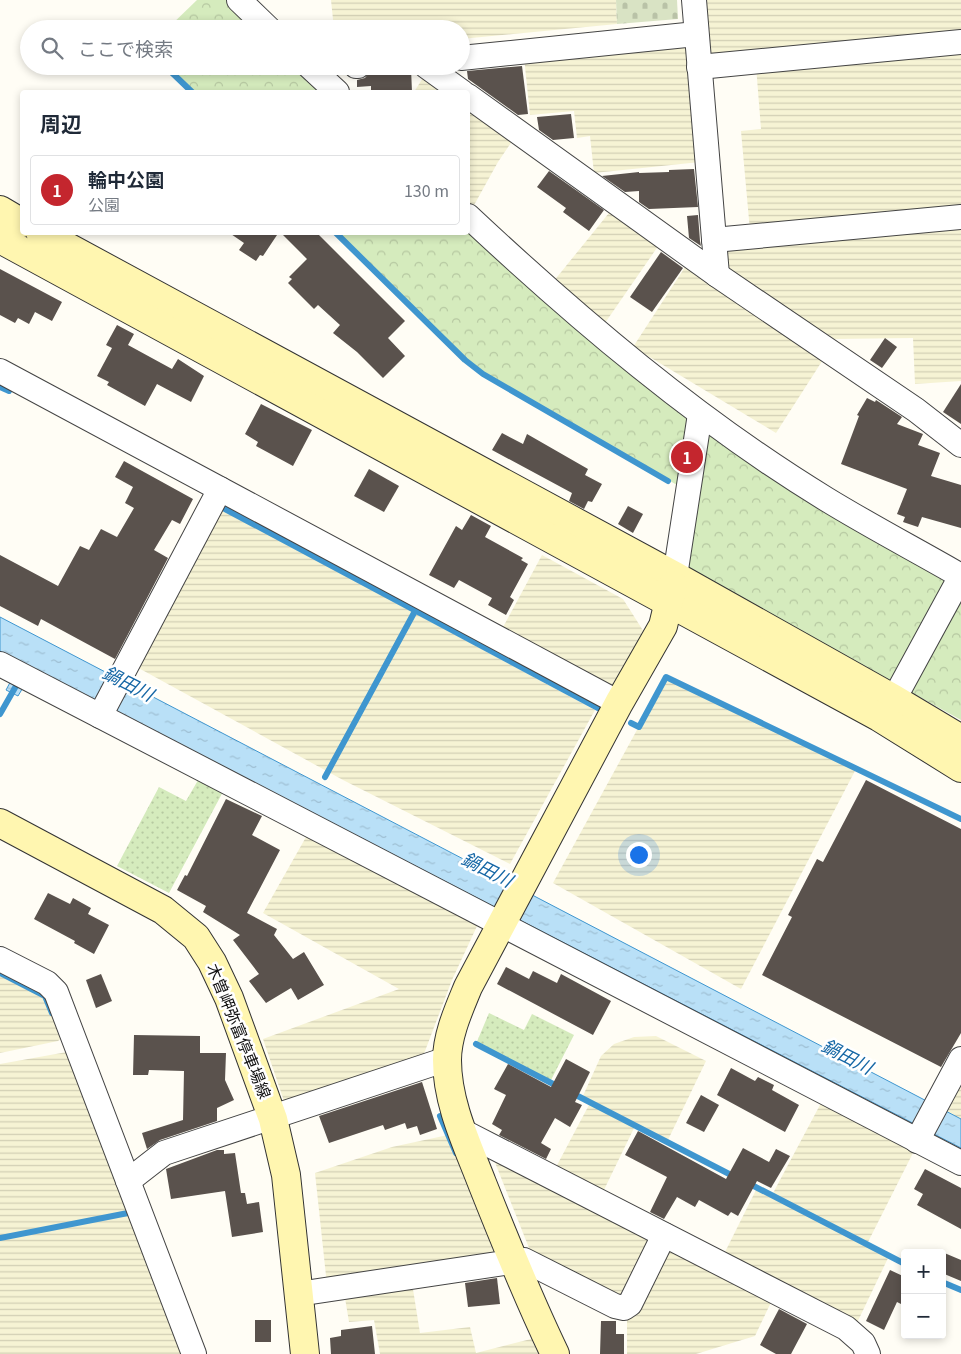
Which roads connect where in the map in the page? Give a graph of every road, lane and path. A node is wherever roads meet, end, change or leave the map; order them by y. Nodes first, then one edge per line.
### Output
1 (239, 0) edge
2 (694, 0) edge
3 (260, 20) edge
4 (696, 34) junction
5 (961, 42) edge
6 (470, 57) edge
7 (699, 67) junction
8 (319, 75) edge
9 (438, 75) edge
10 (335, 90) edge
11 (459, 90) edge
12 (470, 97) edge
13 (0, 210) edge
14 (961, 217) edge
15 (470, 218) edge
16 (20, 222) edge
17 (45, 235) edge
18 (0, 240) edge
19 (714, 240) junction
20 (717, 275) junction
21 (0, 371) edge
22 (700, 414) junction
23 (961, 445) edge
24 (220, 489) junction
25 (961, 576) edge
26 (672, 589) junction
27 (3, 667) edge
28 (894, 699) junction
29 (619, 703) junction
30 (102, 713) junction
31 (961, 739) edge
32 (961, 768) edge
33 (0, 823) edge
34 (501, 925) junction
35 (0, 959) edge
36 (447, 1059) junction
37 (961, 1059) edge
38 (273, 1119) junction
39 (462, 1131) junction
40 (920, 1136) junction
41 (961, 1163) edge
42 (128, 1181) junction
43 (664, 1235) junction
44 (513, 1262) junction
45 (298, 1294) junction
46 (194, 1354) edge
47 (305, 1354) edge
48 (556, 1354) edge
49 (868, 1354) edge

1 - 3 street
2 - 4 street
4 - 6 street
4 - 7 street
5 - 7 street
7 - 19 street
8 - 10 street
9 - 11 street
12 - 20 street
13 - 16 street
14 - 19 street
15 - 22 street
17 - 26 street
18 - 26 street
19 - 20 street
20 - 23 street
21 - 24 street
22 - 25 street
22 - 26 street
24 - 29 street
24 - 30 street
25 - 28 street
26 - 28 street
26 - 29 street
26 - 32 street
27 - 30 street
28 - 31 street
29 - 34 street
30 - 34 street
33 - 38 street, 木曽岬弥富停車場線
34 - 36 street
34 - 40 street
35 - 42 street
36 - 38 street
36 - 39 street
37 - 40 street
38 - 42 street
38 - 45 street, 木曽岬弥富停車場線
39 - 43 street
39 - 44 street
40 - 41 street
42 - 46 street
43 - 44 street
43 - 49 street
44 - 45 street
44 - 48 street
45 - 47 street, 木曽岬弥富停車場線

